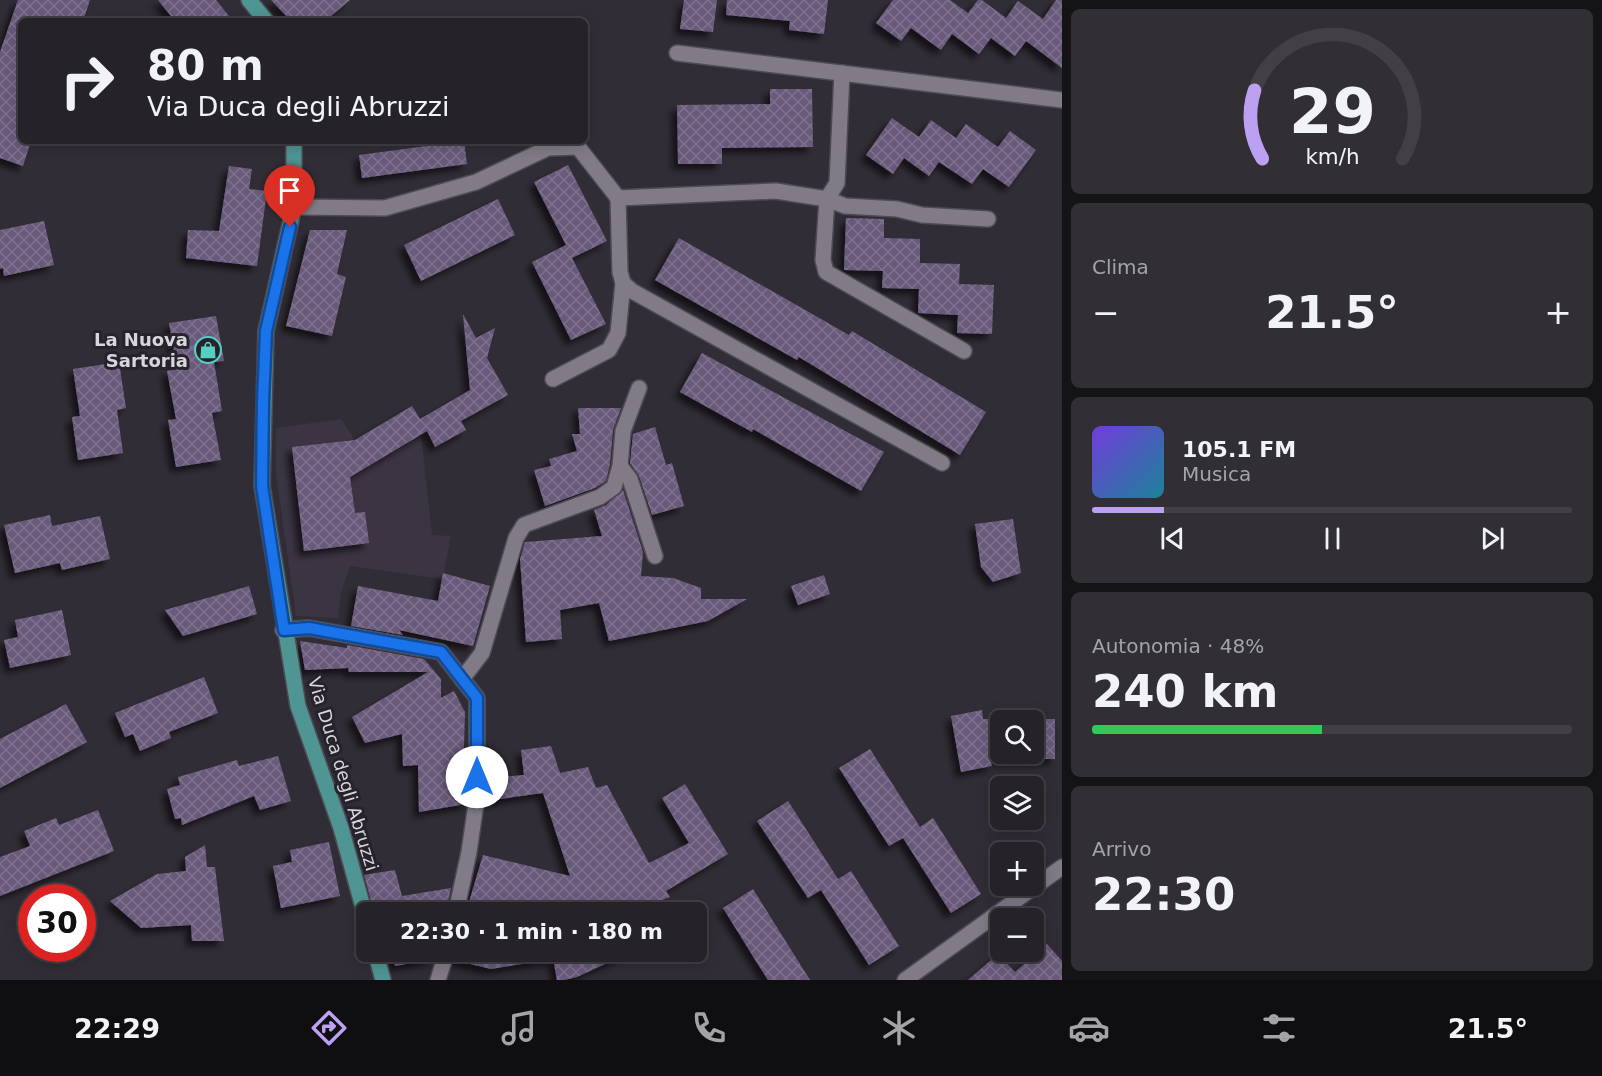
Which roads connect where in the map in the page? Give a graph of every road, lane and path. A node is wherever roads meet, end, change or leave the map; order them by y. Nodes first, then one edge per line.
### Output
1 (249, 0) edge
2 (264, 18) edge
3 (677, 53) dead end
4 (842, 73) junction
5 (1062, 100) edge
6 (294, 144) edge
7 (618, 198) junction
8 (827, 199) junction
9 (294, 207) junction
10 (988, 219) dead end
11 (623, 283) junction
12 (964, 351) dead end
13 (553, 379) dead end
14 (639, 388) dead end
15 (942, 463) dead end
16 (620, 466) junction
17 (655, 556) dead end
18 (284, 630) junction
19 (462, 679) junction
20 (1062, 867) edge
21 (362, 902) edge
22 (458, 902) edge
23 (378, 962) edge
24 (444, 962) edge
25 (383, 980) edge
26 (438, 980) edge
27 (905, 980) edge

1 - 2 main road
3 - 4 street
4 - 5 street
4 - 8 street
6 - 9 main road, Via Duca degli Abruzzi
7 - 8 street
7 - 9 street
7 - 11 street
8 - 10 street
8 - 12 street
9 - 18 main road, Via Duca degli Abruzzi
11 - 13 street
11 - 15 street
14 - 16 street
16 - 17 street
16 - 19 street
18 - 19 street
18 - 21 main road, Via Duca degli Abruzzi
19 - 22 street
20 - 27 street
23 - 25 main road
24 - 26 street

